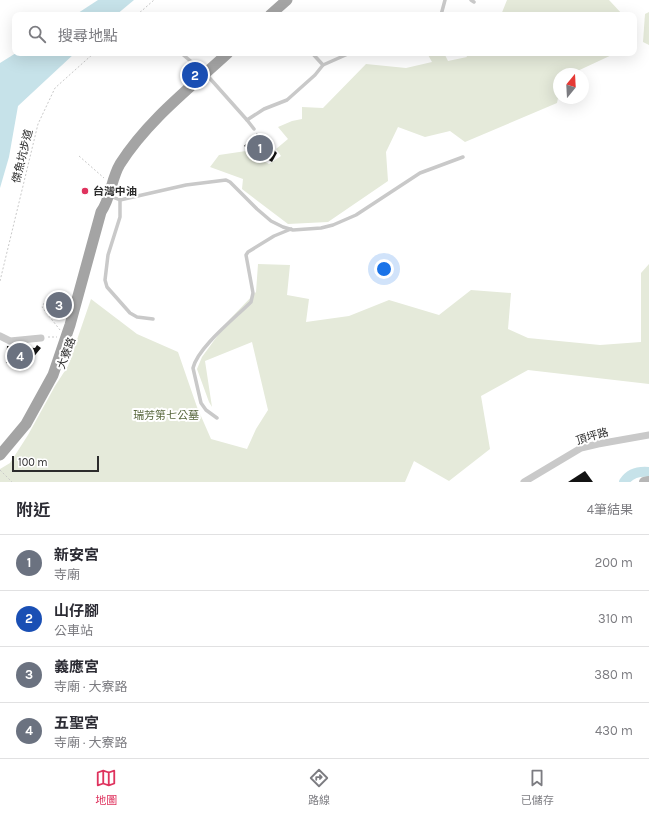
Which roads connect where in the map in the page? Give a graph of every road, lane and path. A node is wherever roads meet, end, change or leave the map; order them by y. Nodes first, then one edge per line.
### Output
1 (154, 0) edge
2 (287, 0) edge
3 (445, 0) edge
4 (140, 12) edge
5 (275, 12) edge
6 (442, 12) edge
7 (91, 56) edge
8 (185, 56) edge
9 (225, 56) edge
10 (315, 56) edge
11 (343, 56) edge
12 (323, 65) junction
13 (206, 74) junction
14 (247, 120) junction
15 (254, 128) dead end
16 (79, 156) dead end
17 (463, 157) dead end
18 (109, 194) junction
19 (120, 200) junction
20 (291, 229) junction
21 (0, 281) edge
22 (54, 300) dead end
23 (153, 319) dead end
24 (61, 330) dead end
25 (0, 336) edge
26 (59, 337) dead end
27 (41, 338) joint
28 (217, 418) dead end
29 (649, 435) edge
30 (0, 455) edge
31 (0, 463) edge
32 (0, 470) edge
33 (649, 481) edge
34 (12, 482) edge
35 (524, 482) edge
36 (644, 482) edge

1 - 4 path
2 - 5 main road
3 - 6 lane
7 - 21 path, 傑魚坑步道
8 - 13 lane
9 - 13 main road
10 - 12 lane
11 - 12 lane
12 - 14 lane
13 - 14 lane
13 - 18 main road
14 - 15 lane
16 - 18 path
17 - 20 lane
18 - 19 lane
18 - 30 main road, 大寮路
18 - 31 main road, 大寮路
19 - 20 lane
19 - 23 lane
20 - 28 lane
22 - 24 path
25 - 27 street
26 - 27 path
29 - 35 street, 頂坪路
32 - 34 path
33 - 36 main road

